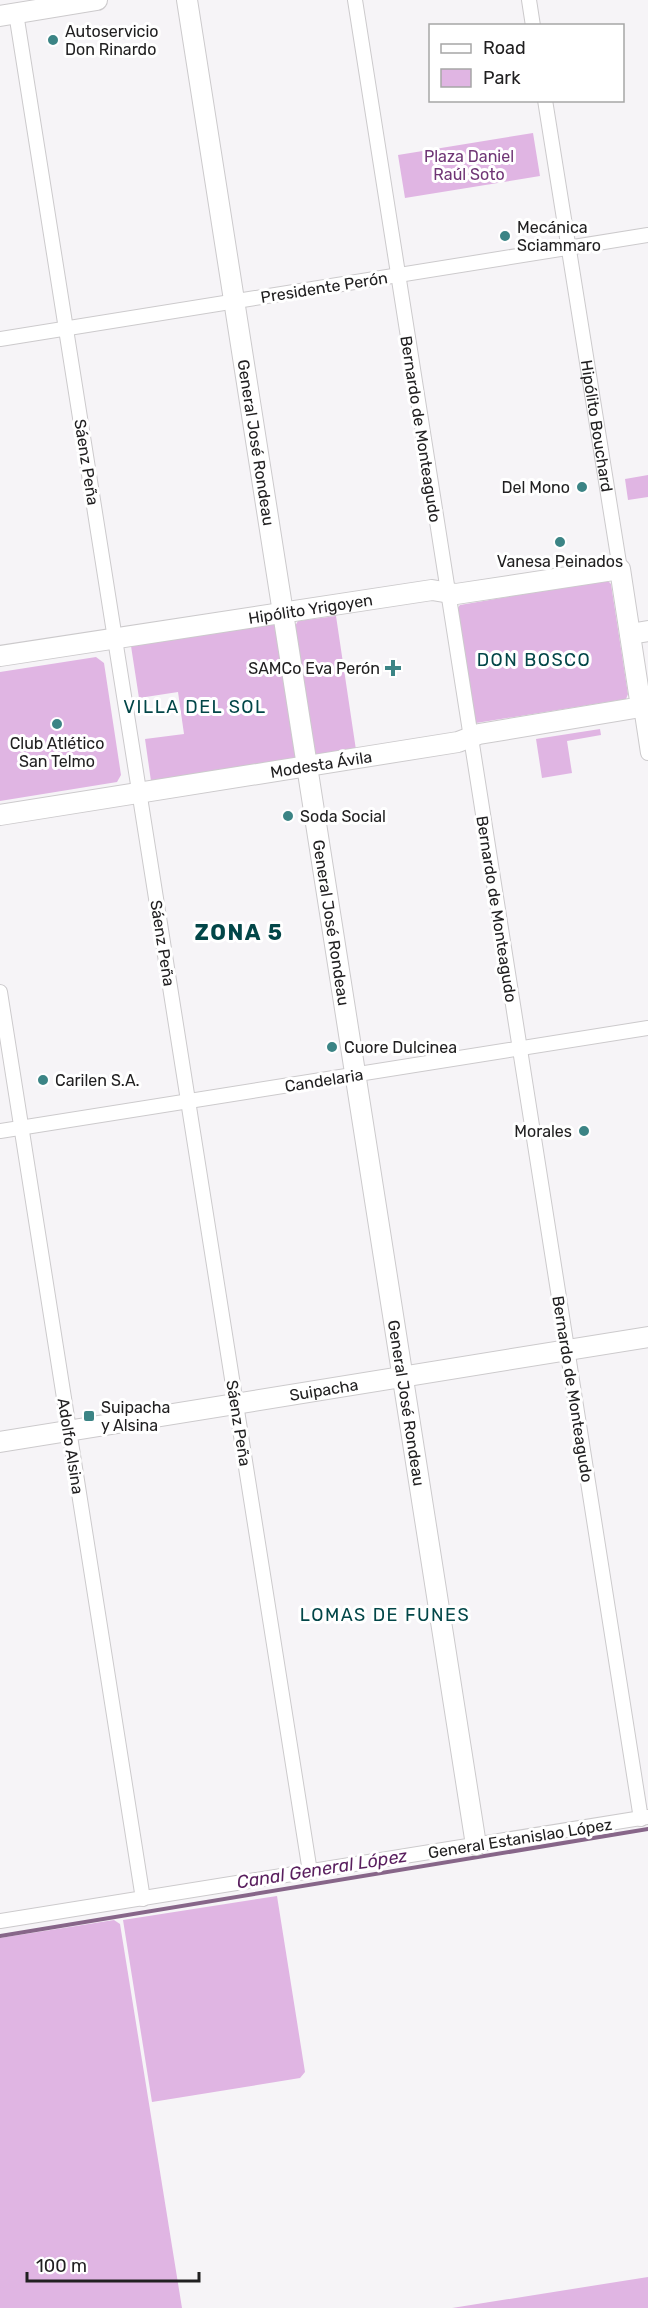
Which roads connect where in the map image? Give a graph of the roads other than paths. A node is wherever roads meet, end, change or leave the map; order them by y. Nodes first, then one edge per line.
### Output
1 (97, 0) edge
2 (187, 0) edge
3 (355, 0) edge
4 (529, 0) edge
5 (8, 15) edge
6 (533, 24) edge
7 (545, 102) edge
8 (648, 235) edge
9 (569, 248) junction
10 (396, 275) junction
11 (233, 302) junction
12 (66, 328) junction
13 (0, 339) edge
14 (620, 569) junction
15 (447, 592) junction
16 (282, 612) junction
17 (639, 633) edge
18 (115, 638) junction
19 (0, 656) edge
20 (641, 707) junction
21 (470, 738) junction
22 (648, 753) edge
23 (306, 766) junction
24 (139, 793) junction
25 (0, 815) edge
26 (0, 992) edge
27 (648, 1028) edge
28 (519, 1049) junction
29 (355, 1075) junction
30 (188, 1101) junction
31 (21, 1128) junction
32 (0, 1131) edge
33 (648, 1337) edge
34 (567, 1350) junction
35 (402, 1377) junction
36 (236, 1404) junction
37 (69, 1431) junction
38 (0, 1442) edge
39 (644, 1818) edge
40 (476, 1845) junction
41 (310, 1872) junction
42 (143, 1899) junction
43 (0, 1921) edge

1 - 5 street
2 - 11 street, General José Rondeau
3 - 10 street, Bernardo de Monteagudo
4 - 6 street
5 - 12 street, Sáenz Peña
7 - 9 street, Hipólito Bouchard
8 - 9 street, Presidente Perón
9 - 10 street, Presidente Perón
9 - 14 street, Hipólito Bouchard
10 - 11 street, Presidente Perón
10 - 15 street, Bernardo de Monteagudo
11 - 12 street, Presidente Perón
11 - 16 street, General José Rondeau
12 - 13 street, Presidente Perón
12 - 18 street, Sáenz Peña
14 - 15 street, Hipólito Yrigoyen
14 - 17 street, Hipólito Bouchard
15 - 16 street, Hipólito Yrigoyen
15 - 21 street, Bernardo de Monteagudo
16 - 18 street, Hipólito Yrigoyen
16 - 23 street, General José Rondeau
17 - 20 street, Hipólito Bouchard
18 - 19 street, Hipólito Yrigoyen
18 - 24 street, Sáenz Peña
20 - 21 street, Modesta Ávila
20 - 22 street, Hipólito Bouchard
21 - 23 street, Modesta Ávila
21 - 28 street, Bernardo de Monteagudo
23 - 24 street, Modesta Ávila
23 - 29 street, General José Rondeau
24 - 25 street, Modesta Ávila
24 - 30 street, Sáenz Peña
26 - 31 street, Adolfo Alsina
27 - 28 street, Candelaria
28 - 29 street, Candelaria
28 - 34 street, Bernardo de Monteagudo
29 - 30 street, Candelaria
29 - 35 street, General José Rondeau
30 - 31 street, Candelaria
30 - 36 street, Sáenz Peña
31 - 32 street, Candelaria
31 - 37 street, Adolfo Alsina
33 - 34 street, Suipacha
34 - 35 street, Suipacha
34 - 39 street, Bernardo de Monteagudo
35 - 36 street, Suipacha
35 - 40 street, General José Rondeau
36 - 37 street, Suipacha
36 - 41 street, Sáenz Peña
37 - 38 street, Suipacha
37 - 42 street, Adolfo Alsina
39 - 40 street, General Estanislao López
40 - 41 street, General Estanislao López
41 - 42 street, General Estanislao López
42 - 43 street, General Estanislao López

